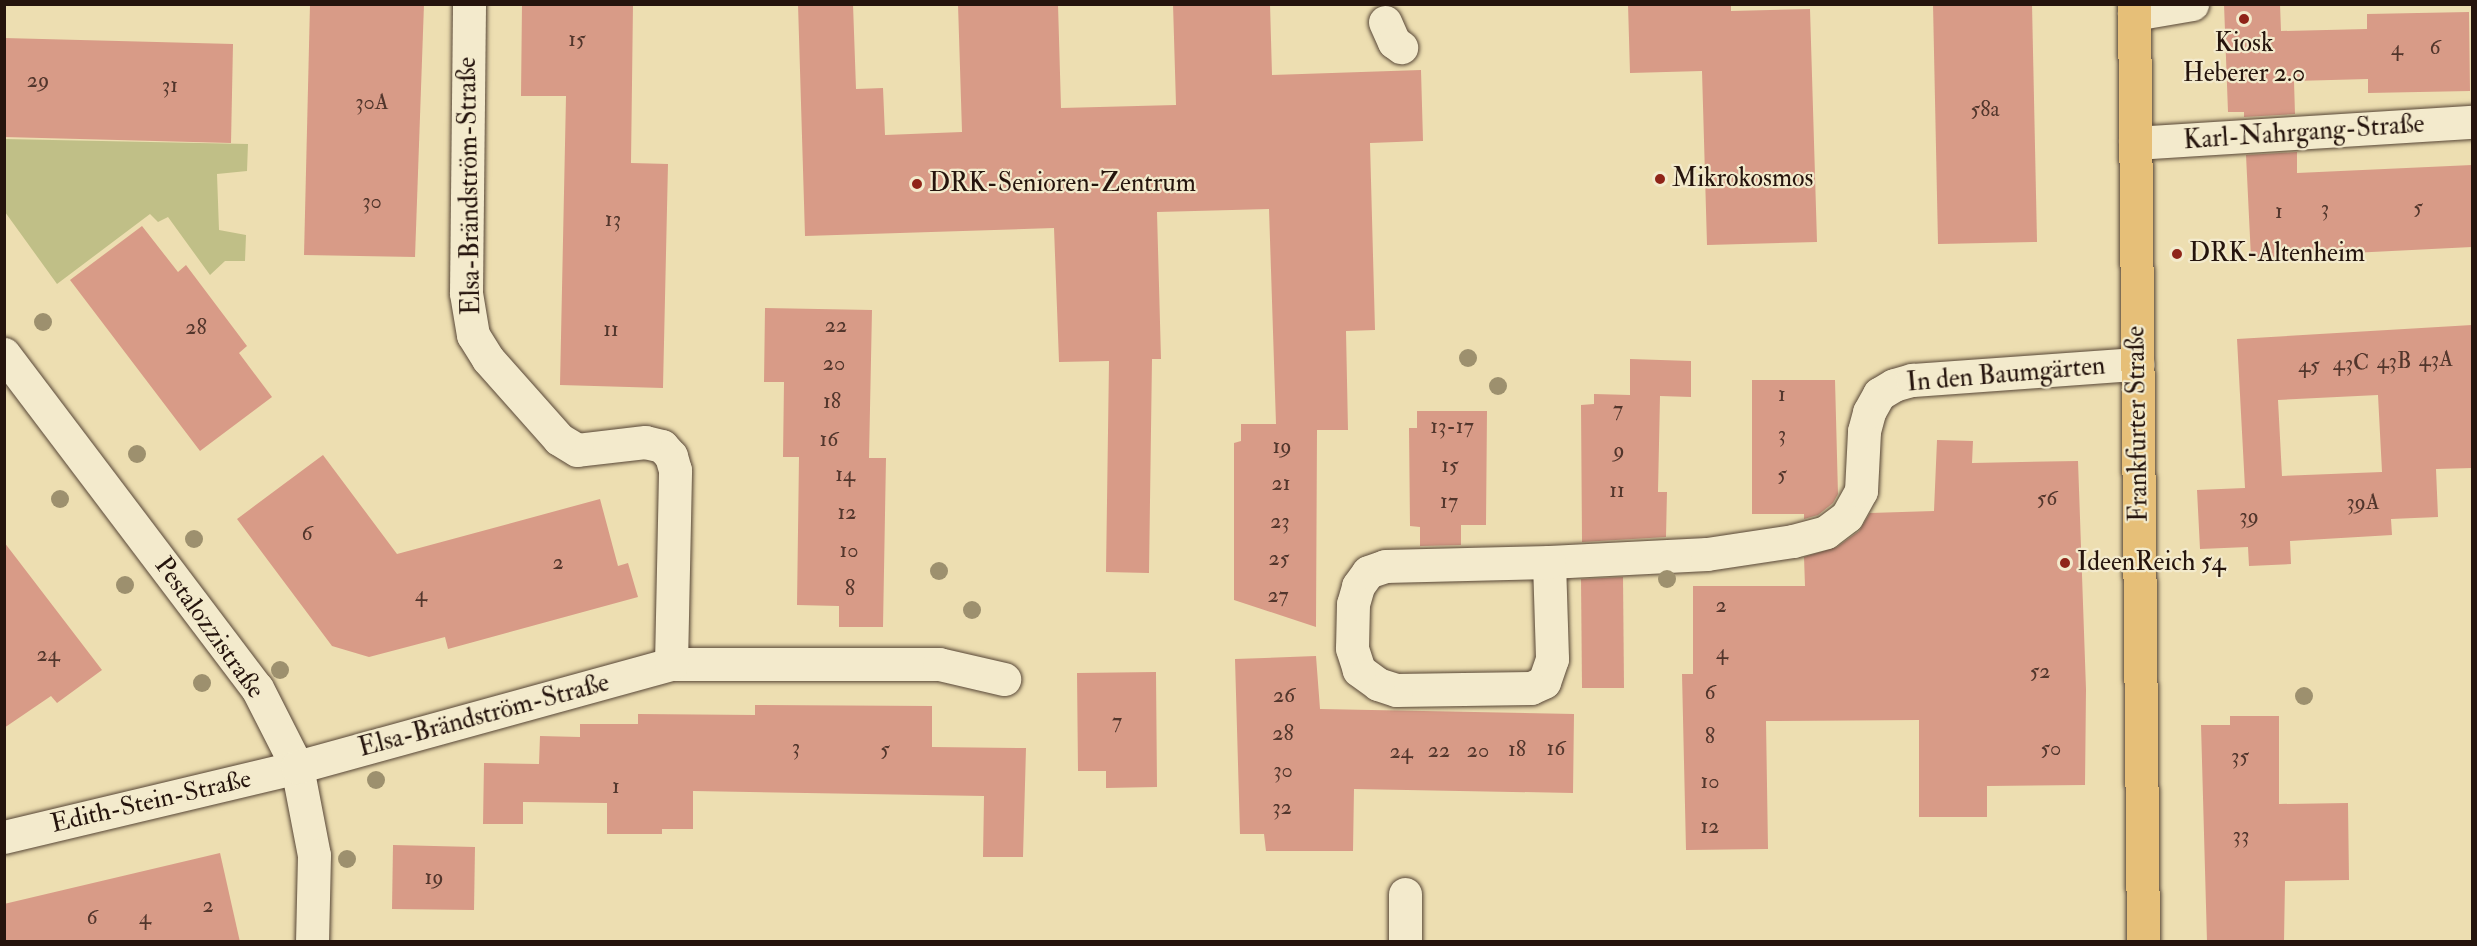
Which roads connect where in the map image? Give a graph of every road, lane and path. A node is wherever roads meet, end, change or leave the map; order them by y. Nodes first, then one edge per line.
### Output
1 (469, 4) edge
2 (2192, 4) edge
3 (2134, 9) edge
4 (2472, 122) edge
5 (2135, 143) junction
6 (4, 354) edge
7 (2137, 364) junction
8 (1549, 562) junction
9 (671, 664) junction
10 (1004, 680) dead end
11 (297, 767) junction
12 (4, 837) edge
13 (1405, 894) dead end
14 (312, 942) edge
15 (1405, 942) edge
16 (2143, 942) edge

1 - 9 street, Elsa-Brändström-Straße
2 - 3 street, Frankfurter Straße
3 - 5 main road, Frankfurter Straße
4 - 5 street, Karl-Nahrgang-Straße
5 - 7 main road, Frankfurter Straße
6 - 11 street, Pestalozzistraße
7 - 8 street, In den Baumgärten
7 - 16 main road, Frankfurter Straße
8 - 8 street, In den Baumgärten
9 - 10 street, Elsa-Brändström-Straße
9 - 11 street, Elsa-Brändström-Straße
11 - 12 street, Edith-Stein-Straße
11 - 14 street, Pestalozzistraße
13 - 15 street

